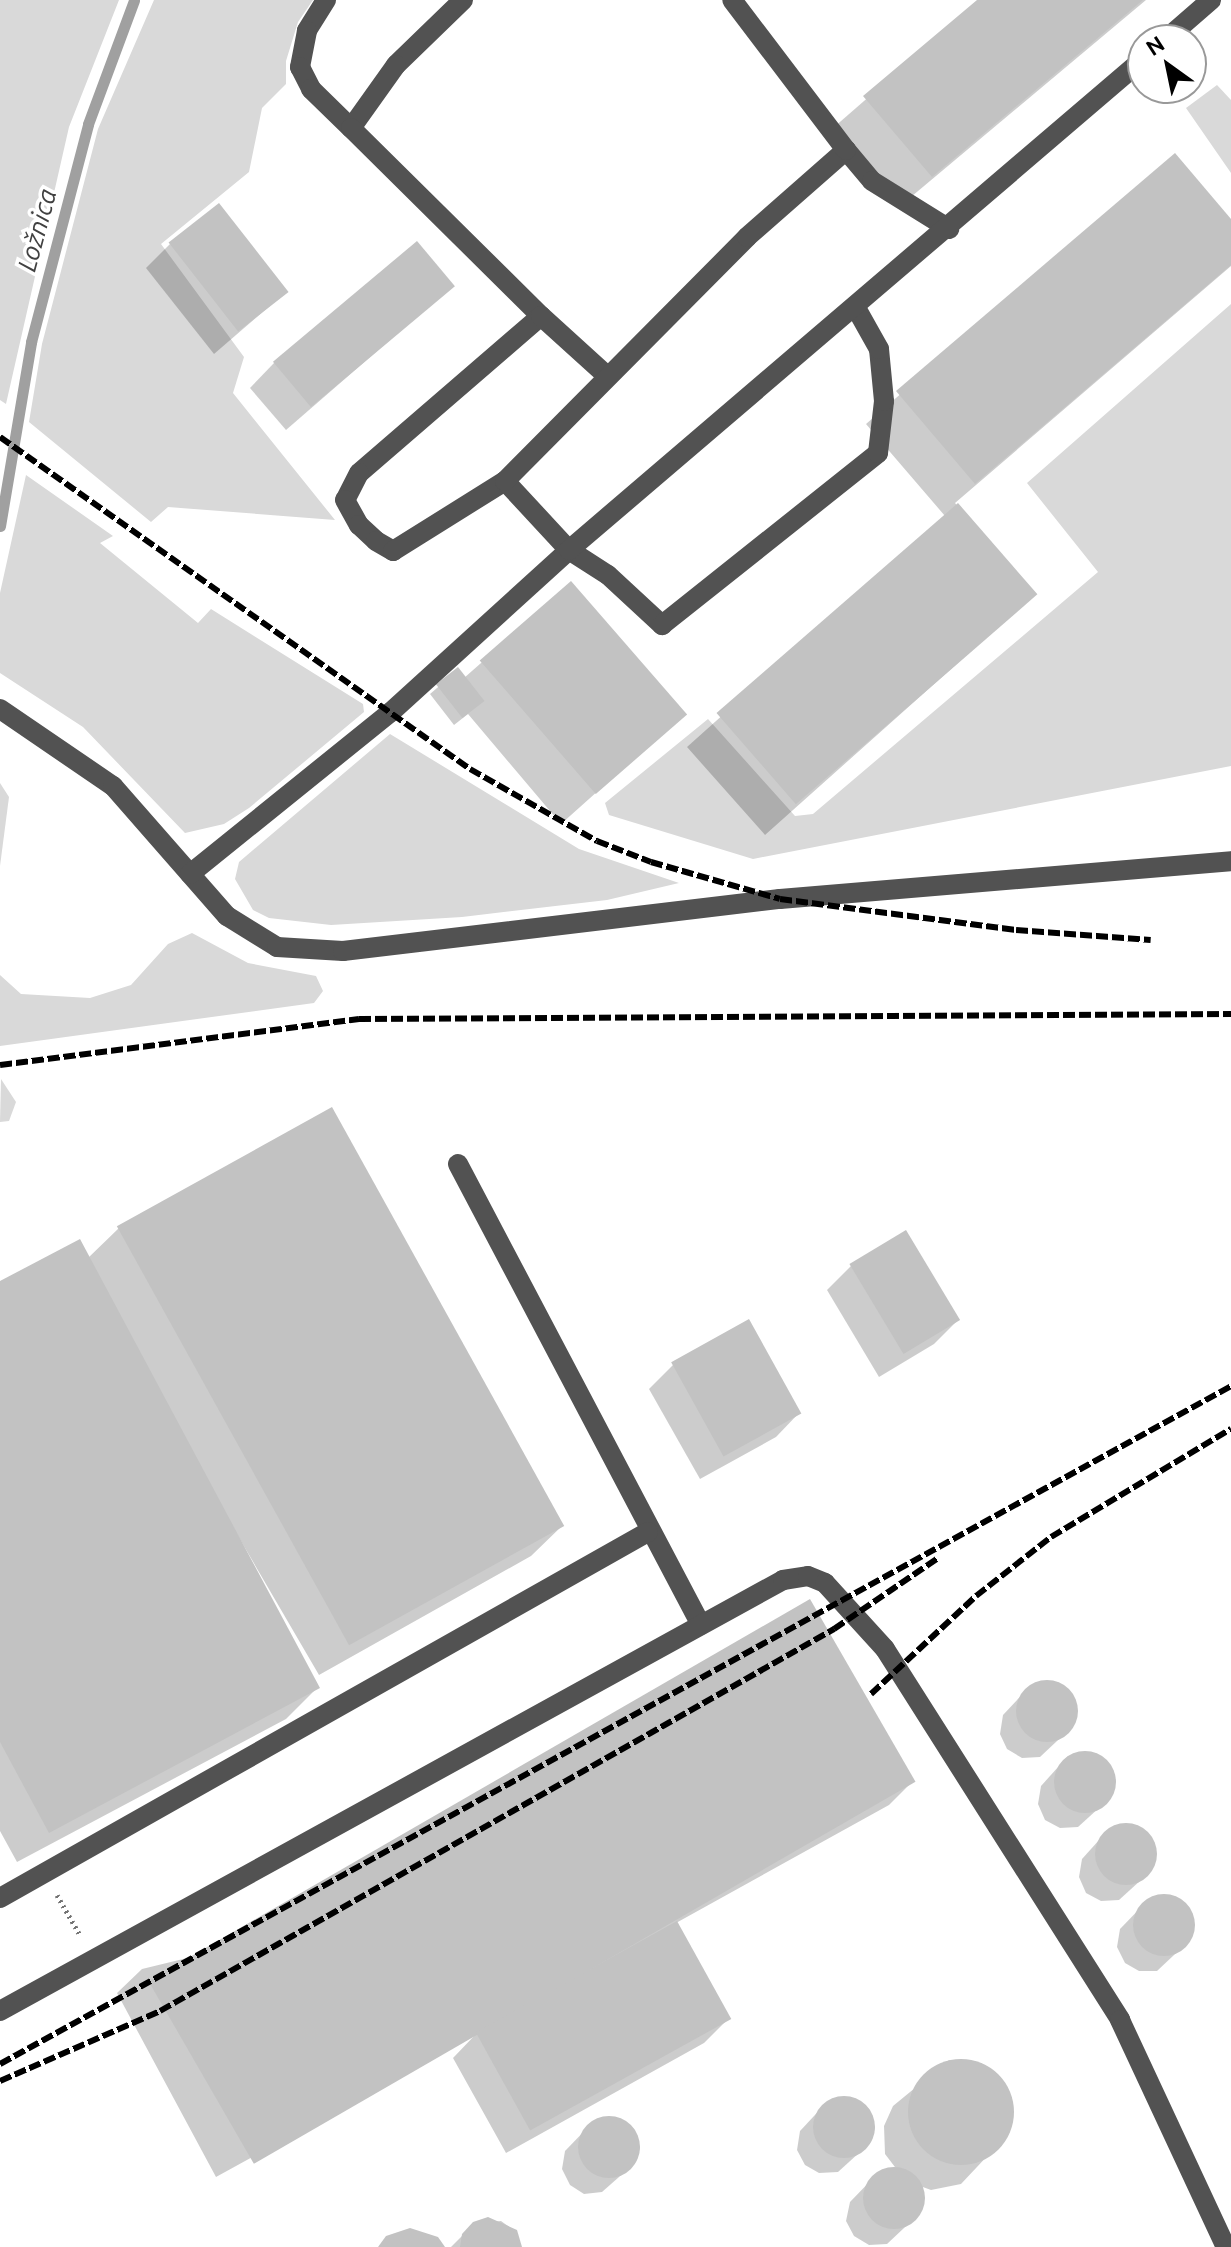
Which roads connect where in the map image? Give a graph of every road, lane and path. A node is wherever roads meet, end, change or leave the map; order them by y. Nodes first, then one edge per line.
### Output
1 (326, 0) edge
2 (463, 0) edge
3 (732, 0) edge
4 (1211, 0) edge
5 (1183, 24) edge
6 (1127, 73) edge
7 (351, 128) junction
8 (846, 150) junction
9 (949, 229) junction
10 (856, 308) junction
11 (541, 316) junction
12 (606, 375) junction
13 (505, 481) junction
14 (569, 550) junction
15 (0, 709) edge
16 (1231, 861) edge
17 (190, 874) junction
18 (458, 1164) dead end
19 (648, 1532) junction
20 (701, 1625) junction
21 (50, 1884) dead end
22 (0, 1898) edge
23 (78, 1933) dead end
24 (0, 2011) edge
25 (1226, 2247) edge

1 - 7 street
2 - 7 street
3 - 8 street
4 - 5 street
6 - 9 street
7 - 11 street
8 - 9 street
8 - 12 street
9 - 10 street
10 - 14 street
10 - 14 street
11 - 12 street
11 - 13 street
12 - 13 street
13 - 14 street
14 - 17 street
15 - 17 street
16 - 17 street
18 - 19 street
19 - 20 street
19 - 22 street
20 - 24 street
20 - 25 street
21 - 23 path

